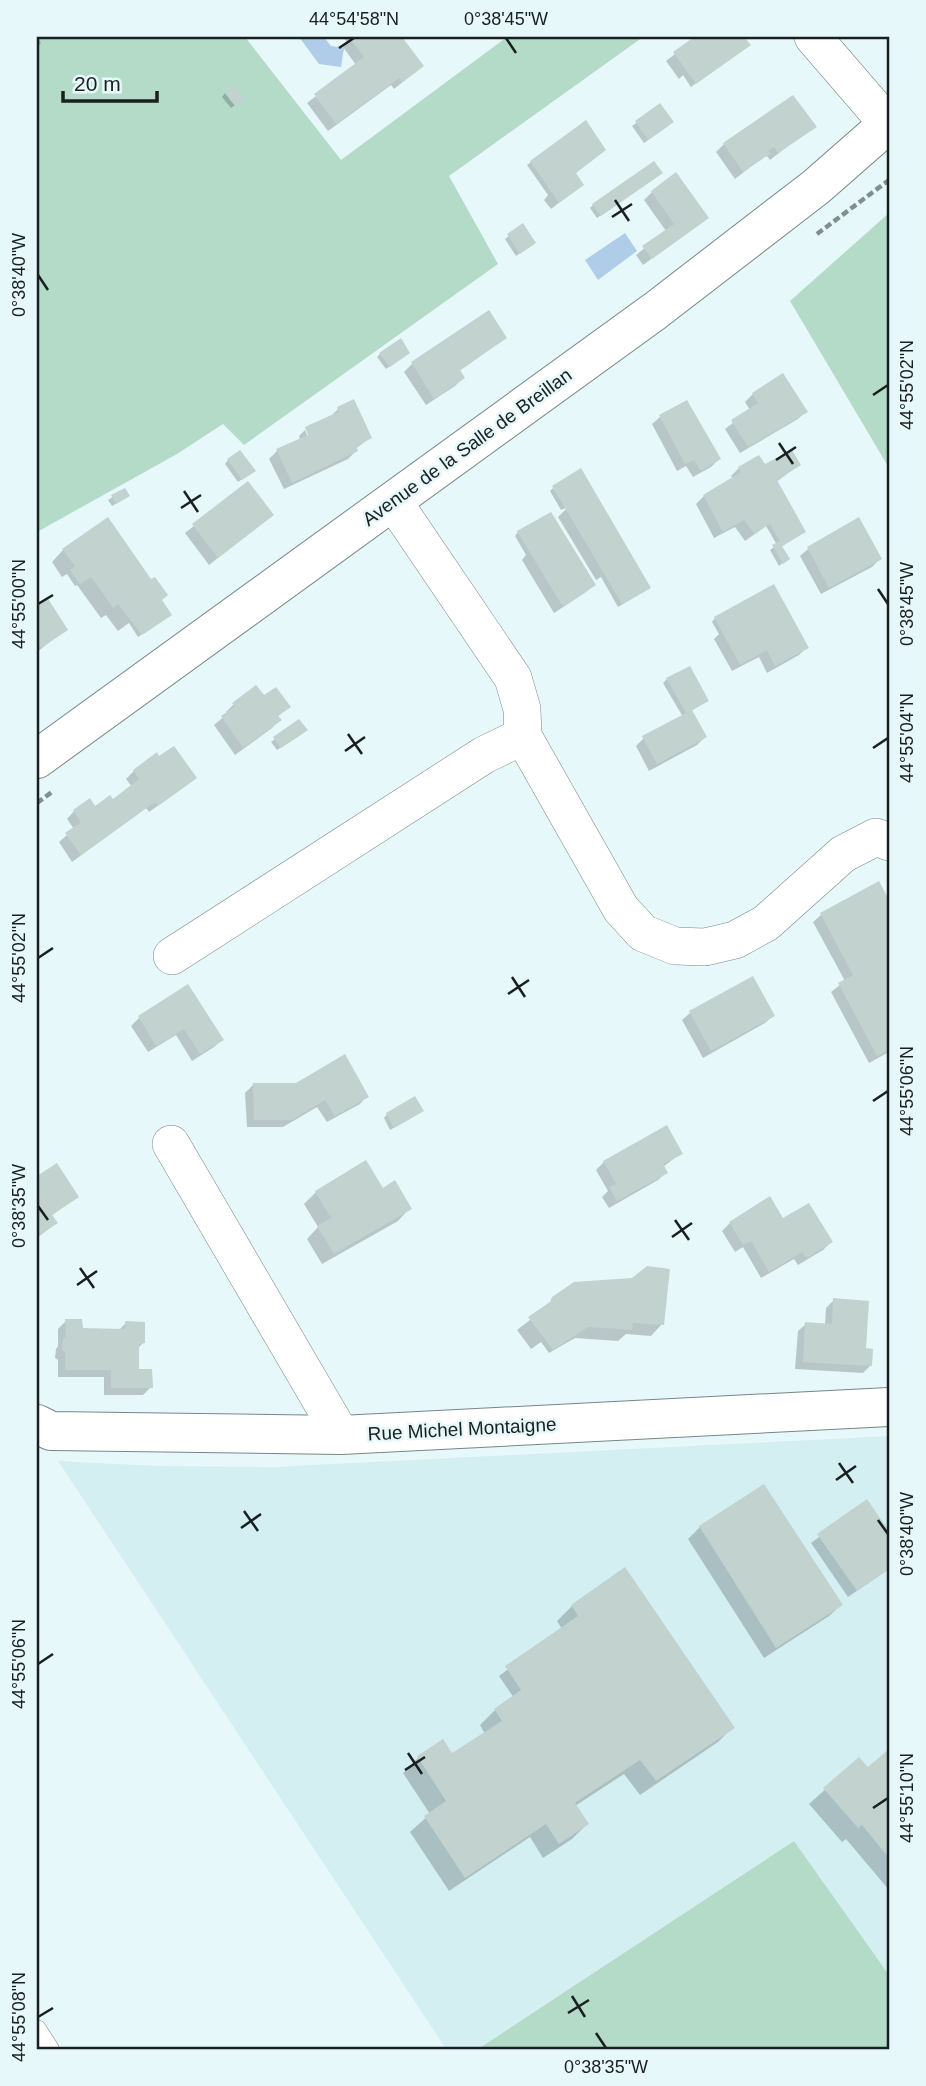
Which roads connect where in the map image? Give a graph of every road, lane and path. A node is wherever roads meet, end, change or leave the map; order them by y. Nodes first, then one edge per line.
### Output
1 (813, 37) edge
2 (889, 124) edge
3 (393, 501) junction
4 (523, 736) junction
5 (37, 759) edge
6 (885, 833) edge
7 (172, 956) dead end
8 (171, 1144) dead end
9 (889, 1408) edge
10 (37, 1424) edge
11 (341, 1435) junction
12 (37, 2029) edge
13 (50, 2049) edge

1 - 2 street
2 - 3 street, Avenue de la Salle de Breillan
3 - 4 street
3 - 5 street, Avenue de la Salle de Breillan
4 - 6 street
4 - 7 street
8 - 11 street
9 - 11 street, Rue Michel Montaigne
10 - 11 street, Rue Michel Montaigne
12 - 13 lane

